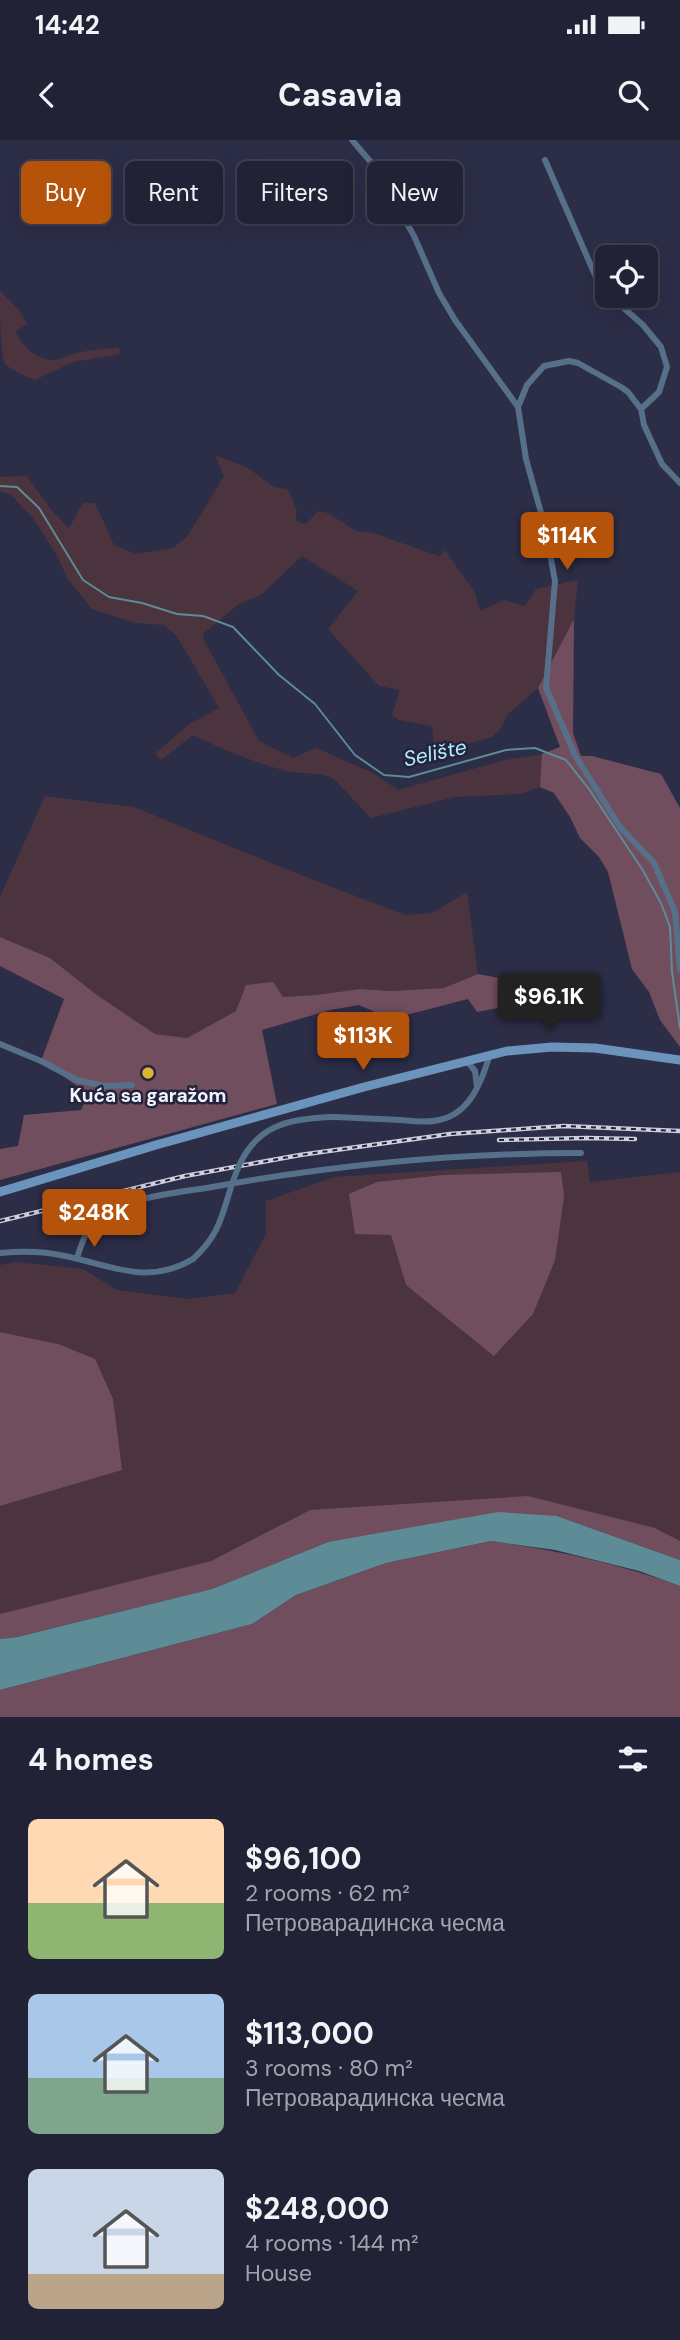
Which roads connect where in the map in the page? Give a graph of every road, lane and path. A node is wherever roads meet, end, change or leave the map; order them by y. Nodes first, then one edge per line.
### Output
1 (352, 140) edge
2 (545, 160) dead end
3 (595, 273) edge
4 (623, 308) edge
5 (518, 407) junction
6 (641, 409) junction
7 (680, 483) edge
8 (680, 970) edge
9 (0, 1044) edge
10 (490, 1054) junction
11 (466, 1060) junction
12 (680, 1060) edge
13 (132, 1085) dead end
14 (477, 1089) junction
15 (581, 1153) dead end
16 (0, 1192) edge
17 (0, 1253) edge
18 (77, 1258) junction

1 - 5 street
2 - 3 street
4 - 6 street
5 - 6 street
5 - 8 street
6 - 7 street
9 - 13 street
10 - 11 main road
10 - 12 main road
10 - 14 street
11 - 14 street
11 - 16 main road
14 - 18 street, bridge
15 - 18 street
17 - 18 street

